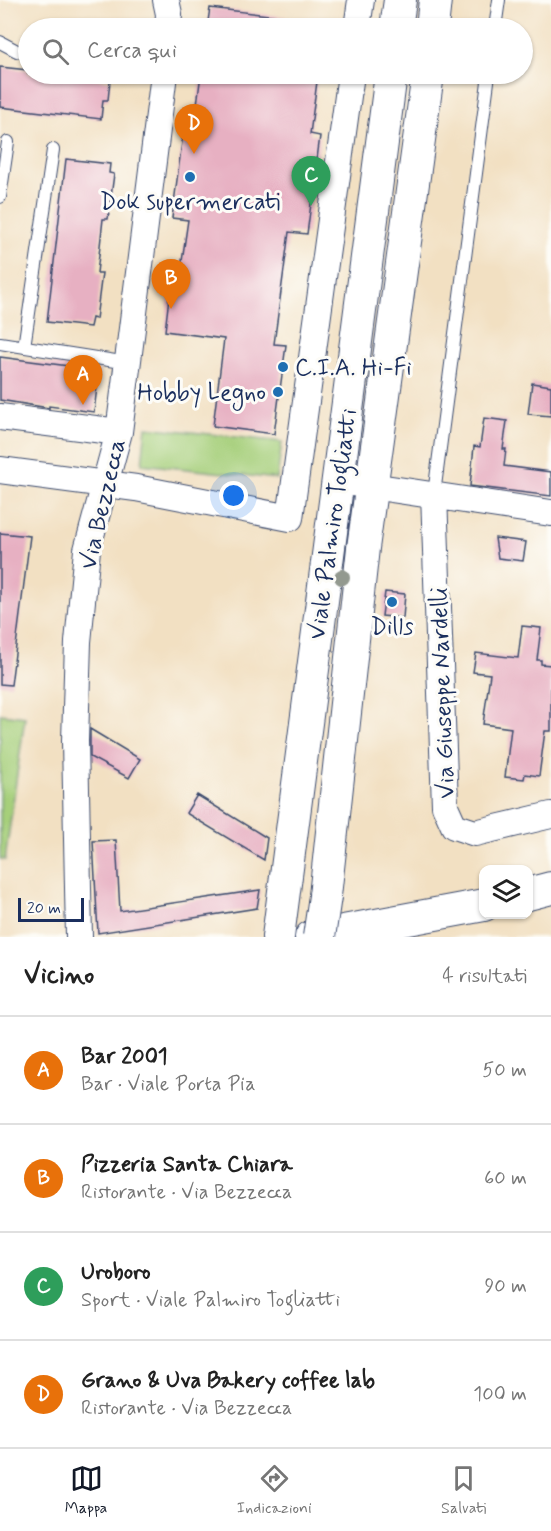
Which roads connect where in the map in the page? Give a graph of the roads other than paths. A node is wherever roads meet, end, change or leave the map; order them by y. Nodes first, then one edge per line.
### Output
1 (166, 0) edge
2 (361, 0) edge
3 (400, 0) edge
4 (435, 0) edge
5 (499, 0) edge
6 (169, 18) edge
7 (358, 18) edge
8 (397, 18) edge
9 (433, 18) edge
10 (496, 18) edge
11 (0, 42) edge
12 (18, 51) edge
13 (163, 84) edge
14 (350, 84) edge
15 (390, 84) edge
16 (427, 84) edge
17 (488, 84) edge
18 (8, 142) dead end
19 (53, 150) dead end
20 (0, 197) edge
21 (0, 343) edge
22 (24, 347) junction
23 (128, 363) junction
24 (0, 417) edge
25 (120, 432) junction
26 (0, 470) edge
27 (338, 481) junction
28 (105, 484) junction
29 (372, 486) junction
30 (434, 494) junction
31 (551, 513) edge
32 (551, 814) edge
33 (551, 888) edge
34 (533, 893) edge
35 (479, 906) edge
36 (79, 937) edge
37 (278, 937) edge
38 (311, 937) edge
39 (319, 937) edge

1 - 6 street
2 - 7 street
3 - 8 street
4 - 9 street
5 - 10 lane
11 - 12 lane
13 - 23 street, Via Bezzecca
14 - 28 street, Viale Palmiro Togliatti
15 - 27 street, Viale Palmiro Togliatti
16 - 29 street, Viale Palmiro Togliatti
17 - 30 lane
18 - 20 lane
19 - 22 lane
21 - 22 lane
22 - 23 lane
23 - 25 street, Via Bezzecca
24 - 25 street
25 - 28 street, Via Bezzecca
26 - 28 street
27 - 29 street
27 - 37 street, Viale Palmiro Togliatti
28 - 36 street, Via Bezzecca
29 - 30 street
29 - 39 street, Viale Palmiro Togliatti, bridge
30 - 31 street
30 - 32 street, Via Giuseppe Nardelli
33 - 34 street
35 - 38 street

